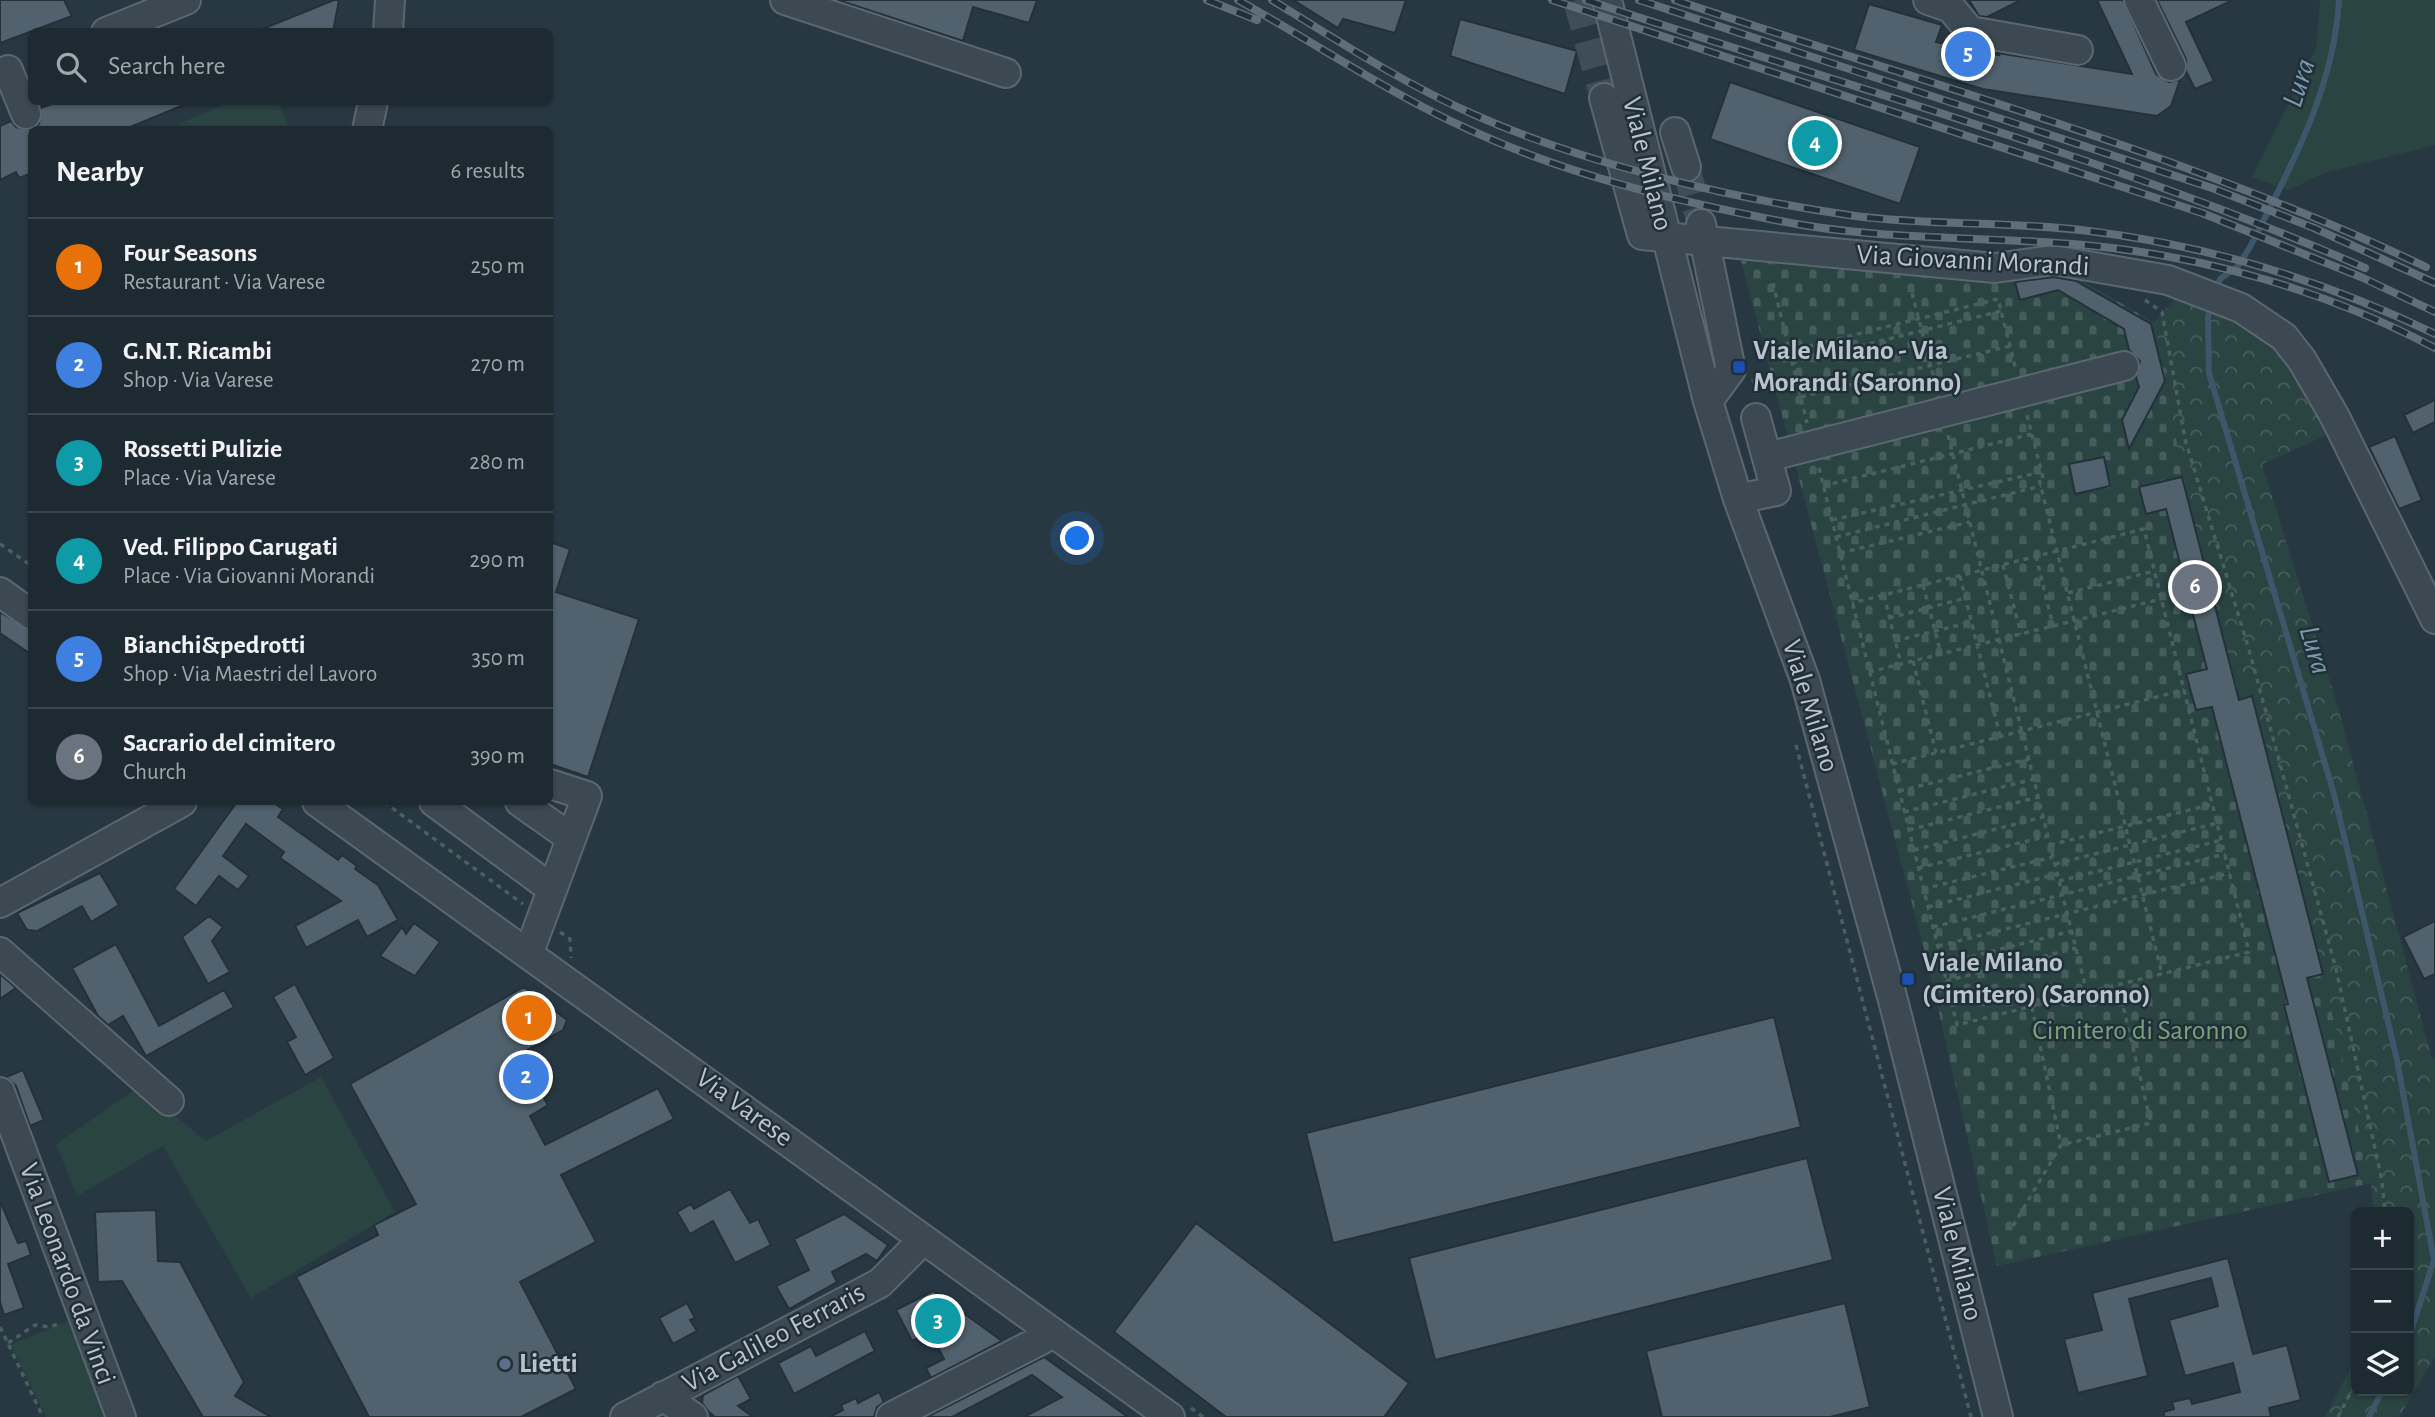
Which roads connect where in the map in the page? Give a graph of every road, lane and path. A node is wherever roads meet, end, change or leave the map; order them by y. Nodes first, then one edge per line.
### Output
1 (186, 0) edge
2 (390, 0) edge
3 (785, 0) edge
4 (1607, 0) edge
5 (1928, 0) edge
6 (2139, 0) edge
7 (116, 28) edge
8 (388, 28) edge
9 (2078, 50) dead end
10 (2171, 66) dead end
11 (13, 68) edge
12 (1006, 73) dead end
13 (1604, 98) tunnel mouth
14 (372, 105) edge
15 (26, 114) dead end
16 (368, 126) edge
17 (1675, 132) dead end
18 (1686, 167) tunnel mouth
19 (1703, 233) junction
20 (1664, 236) junction
21 (2136, 273) junction
22 (1912, 293) dead end
23 (2001, 311) junction
24 (1919, 318) junction
25 (1922, 331) junction
26 (2010, 346) junction
27 (1789, 351) dead end
28 (1793, 363) dead end
29 (1931, 366) junction
30 (2124, 366) dead end
31 (2021, 393) junction
32 (1801, 397) dead end
33 (1708, 401) junction
34 (1943, 413) junction
35 (1756, 418) dead end
36 (2032, 434) junction
37 (1953, 454) junction
38 (1768, 457) junction
39 (2041, 472) junction
40 (1823, 486) dead end
41 (2041, 486) junction
42 (1962, 491) junction
43 (1738, 499) junction
44 (1966, 505) junction
45 (1832, 520) dead end
46 (1970, 522) junction
47 (1836, 537) dead end
48 (0, 544) edge
49 (2057, 551) junction
50 (1840, 552) dead end
51 (2036, 556) junction
52 (28, 563) edge
53 (2003, 565) junction
54 (1982, 570) junction
55 (2155, 571) junction
56 (0, 576) edge
57 (1960, 576) junction
58 (1923, 585) junction
59 (0, 592) edge
60 (2067, 593) junction
61 (1884, 595) junction
62 (28, 596) edge
63 (1966, 598) junction
64 (2161, 599) junction
65 (1928, 608) junction
66 (28, 612) edge
67 (1889, 618) junction
68 (2435, 619) edge
69 (2074, 621) junction
70 (1972, 622) junction
71 (2053, 626) junction
72 (1935, 631) junction
73 (2021, 634) junction
74 (1999, 639) junction
75 (1895, 641) junction
76 (1977, 645) junction
77 (1941, 654) junction
78 (1913, 661) junction
79 (1901, 664) junction
80 (1869, 672) junction
81 (2184, 690) junction
82 (2097, 712) junction
83 (2022, 731) junction
84 (1793, 732) dead end
85 (2000, 737) junction
86 (1936, 753) junction
87 (2029, 759) junction
88 (1892, 764) junction
89 (2034, 779) junction
90 (553, 785) edge
91 (1899, 791) junction
92 (2038, 797) junction
93 (2213, 804) junction
94 (177, 805) edge
95 (301, 805) edge
96 (321, 805) edge
97 (438, 805) edge
98 (524, 805) edge
99 (1904, 812) junction
100 (2043, 817) junction
101 (2217, 823) junction
102 (2126, 826) junction
103 (1909, 830) junction
104 (2048, 836) junction
105 (571, 838) junction
106 (2221, 840) junction
107 (2050, 845) junction
108 (2130, 845) junction
109 (1914, 850) junction
110 (2225, 854) junction
111 (2053, 857) junction
112 (2134, 862) junction
113 (2055, 864) junction
114 (1918, 868) junction
115 (2230, 873) junction
116 (2057, 874) junction
117 (2138, 876) junction
118 (2059, 881) junction
119 (552, 889) junction
120 (1923, 889) junction
121 (2062, 894) junction
122 (2143, 895) junction
123 (0, 903) edge
124 (1928, 907) junction
125 (2067, 914) junction
126 (1933, 927) junction
127 (2072, 931) junction
128 (1938, 947) junction
129 (2076, 948) junction
130 (0, 952) edge
131 (529, 952) junction
132 (1942, 964) junction
133 (2162, 974) junction
134 (1946, 981) junction
135 (2118, 985) junction
136 (2087, 993) junction
137 (2032, 1007) junction
138 (0, 1092) edge
139 (169, 1101) dead end
140 (2061, 1144) junction
141 (2385, 1207) edge
142 (2012, 1226) dead end
143 (915, 1248) junction
144 (81, 1314) junction
145 (0, 1327) edge
146 (1041, 1339) junction
147 (8, 1343) junction
148 (2351, 1392) edge
149 (663, 1396) junction
150 (43, 1417) edge
151 (121, 1417) edge
152 (625, 1417) edge
153 (693, 1417) edge
154 (891, 1417) edge
155 (1148, 1417) edge
156 (1170, 1417) edge
157 (1971, 1417) edge
158 (1998, 1417) edge
159 (2338, 1417) edge

1 - 7 street
2 - 8 street
3 - 12 street
4 - 20 street, Viale Milano
5 - 9 street
6 - 10 street
11 - 15 street
13 - 20 street
14 - 16 street
17 - 18 street, Viale Milano
19 - 20 street, Via Giovanni Morandi
19 - 21 street, Via Giovanni Morandi
19 - 33 street
20 - 33 street, Viale Milano
21 - 68 street, Via Giovanni Morandi
21 - 141 path
22 - 24 path
23 - 24 path
23 - 25 path
23 - 26 path
24 - 25 path
24 - 27 path
25 - 28 path
25 - 29 path
26 - 29 path
26 - 31 path
29 - 32 path
29 - 34 path
30 - 31 street
31 - 34 street
31 - 36 path
33 - 43 street, Viale Milano
34 - 37 path
34 - 38 street
35 - 38 street
36 - 37 path
36 - 39 path
37 - 40 path
37 - 42 path
38 - 43 street
39 - 41 path
39 - 42 path
41 - 44 path
41 - 49 path
42 - 44 path
42 - 45 path
43 - 158 street, Viale Milano
44 - 46 path
44 - 47 path
46 - 50 path
46 - 54 path
48 - 52 path
49 - 51 path
49 - 55 path
49 - 60 path
51 - 53 path
51 - 71 path
53 - 54 path
53 - 73 path
54 - 57 path
54 - 74 path
55 - 60 path
55 - 64 path
56 - 62 street
57 - 58 path
57 - 63 path
58 - 61 path
58 - 65 path
59 - 66 street
60 - 69 path
61 - 67 path
61 - 80 path
63 - 65 path
63 - 70 path
64 - 69 path
64 - 81 path
65 - 67 path
65 - 72 path
67 - 75 path
69 - 71 path
69 - 82 path
70 - 72 path
70 - 76 path
71 - 73 path
72 - 75 path
72 - 77 path
73 - 74 path
74 - 76 path
74 - 83 path
75 - 79 path
76 - 77 path
76 - 85 path
77 - 78 path
78 - 79 path
78 - 86 path
79 - 80 path
80 - 88 path
81 - 82 path
81 - 93 path
82 - 83 path
82 - 102 path
83 - 85 path
83 - 87 path
84 - 157 path
85 - 86 path
86 - 88 path
87 - 89 path
87 - 91 path
88 - 91 path
89 - 92 path
89 - 99 path
90 - 105 street
91 - 99 path
92 - 100 path
92 - 103 path
93 - 101 path
93 - 102 path
94 - 123 street
95 - 143 street, Via Varese
96 - 131 street, Via Varese
97 - 119 street
98 - 105 street
99 - 103 path
100 - 104 path
100 - 109 path
101 - 106 path
101 - 108 path
102 - 107 path
102 - 108 path
103 - 109 path
104 - 107 path
104 - 114 path
105 - 119 street
106 - 110 path
106 - 112 path
107 - 111 path
108 - 112 path
108 - 113 path
109 - 114 path
110 - 115 path
110 - 117 path
111 - 113 path
111 - 120 path
112 - 117 path
112 - 118 path
113 - 116 path
114 - 120 path
115 - 122 path
115 - 133 path
116 - 118 path
116 - 124 path
117 - 121 path
117 - 122 path
118 - 121 path
119 - 131 street
120 - 124 path
121 - 125 path
121 - 126 path
122 - 125 path
122 - 133 path
124 - 126 path
125 - 127 path
125 - 128 path
126 - 128 path
127 - 129 path
127 - 132 path
128 - 132 path
129 - 134 path
129 - 136 path
130 - 139 street
131 - 156 street, Via Varese
132 - 134 path
133 - 135 path
134 - 137 path
135 - 136 path
135 - 140 path
136 - 137 path
137 - 140 path
138 - 144 street, Via Leonardo da Vinci
140 - 142 path
143 - 146 street, Via Varese
143 - 149 street, Via Galileo Ferraris
144 - 147 path
144 - 151 street, Via Leonardo da Vinci
145 - 147 path
146 - 154 street
146 - 155 street, Via Varese
147 - 150 path
148 - 159 path
149 - 152 street, Via Galileo Ferraris
149 - 153 street

